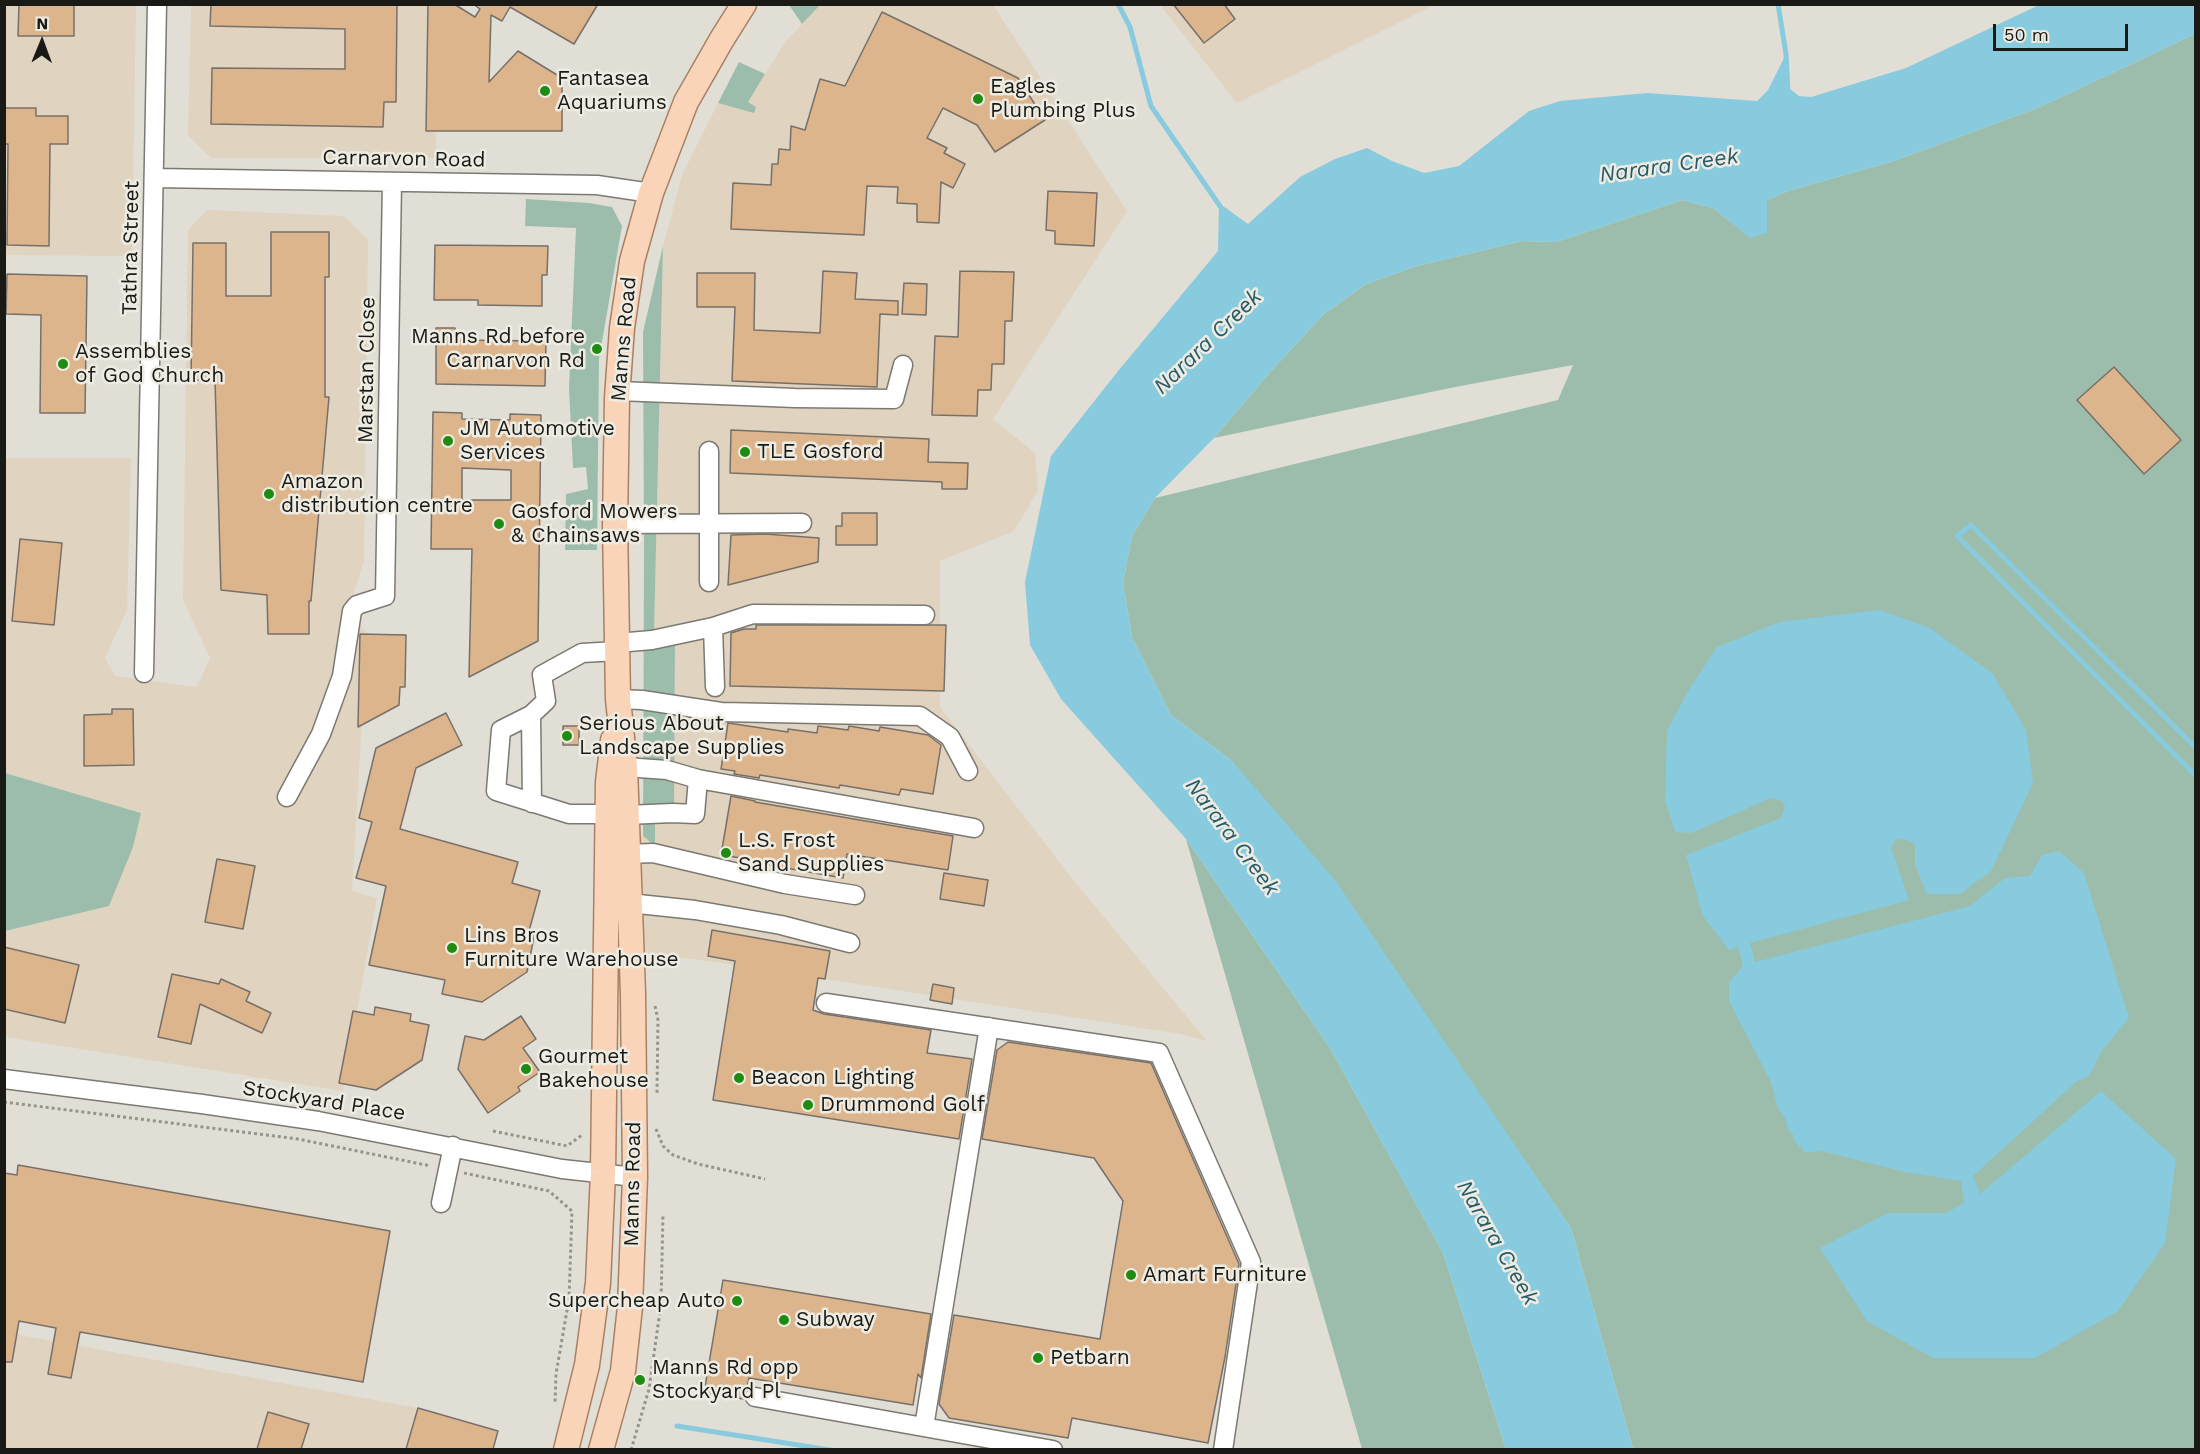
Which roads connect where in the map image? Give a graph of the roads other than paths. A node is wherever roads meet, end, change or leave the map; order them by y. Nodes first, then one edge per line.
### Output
1 (157, 4) edge
2 (744, 4) edge
3 (155, 178) junction
4 (392, 182) junction
5 (651, 193) junction
6 (903, 365) dead end
7 (618, 391) junction
8 (709, 451) dead end
9 (710, 523) junction
10 (802, 523) dead end
11 (615, 524) junction
12 (709, 582) dead end
13 (925, 615) dead end
14 (713, 627) junction
15 (617, 647) junction
16 (144, 673) dead end
17 (715, 687) dead end
18 (618, 699) junction
19 (531, 716) junction
20 (625, 767) junction
21 (968, 771) dead end
22 (698, 779) junction
23 (287, 797) dead end
24 (532, 803) junction
25 (617, 815) junction
26 (974, 828) dead end
27 (628, 855) junction
28 (855, 895) dead end
29 (629, 903) junction
30 (850, 943) dead end
31 (826, 1003) dead end
32 (990, 1027) junction
33 (4, 1080) edge
34 (453, 1146) junction
35 (603, 1173) junction
36 (635, 1177) junction
37 (441, 1203) dead end
38 (755, 1397) dead end
39 (924, 1427) junction
40 (566, 1449) edge
41 (601, 1449) edge
42 (1053, 1449) edge
43 (1223, 1449) edge

1 - 3 street, Tathra Street
2 - 5 main road, Manns Road
3 - 4 street, Carnarvon Road
3 - 16 street, Tathra Street
4 - 5 street, Carnarvon Road
4 - 23 street, Marstan Close
5 - 7 main road, Manns Road
6 - 7 street
7 - 11 main road, Manns Road
8 - 9 street
9 - 10 street
9 - 11 street
9 - 12 street
11 - 15 main road, Manns Road
13 - 14 street
14 - 15 street
14 - 17 street
15 - 18 main road, Manns Road
15 - 19 street
18 - 20 main road, Manns Road
18 - 21 street
18 - 25 main road, Manns Road
19 - 24 street
19 - 24 street
20 - 22 street
20 - 25 main road, Manns Road
22 - 25 street
22 - 26 street
24 - 25 street
25 - 27 main road, Manns Road
25 - 35 main road, Manns Road
27 - 28 street
27 - 29 main road, Manns Road
29 - 30 street
29 - 36 main road, Manns Road
31 - 32 street
32 - 39 street
32 - 43 street
33 - 34 street, Stockyard Place
34 - 35 street, Stockyard Place
34 - 37 street
35 - 36 street, Stockyard Place
35 - 40 main road, Manns Road
36 - 41 main road, Manns Road
38 - 39 street
39 - 42 street

